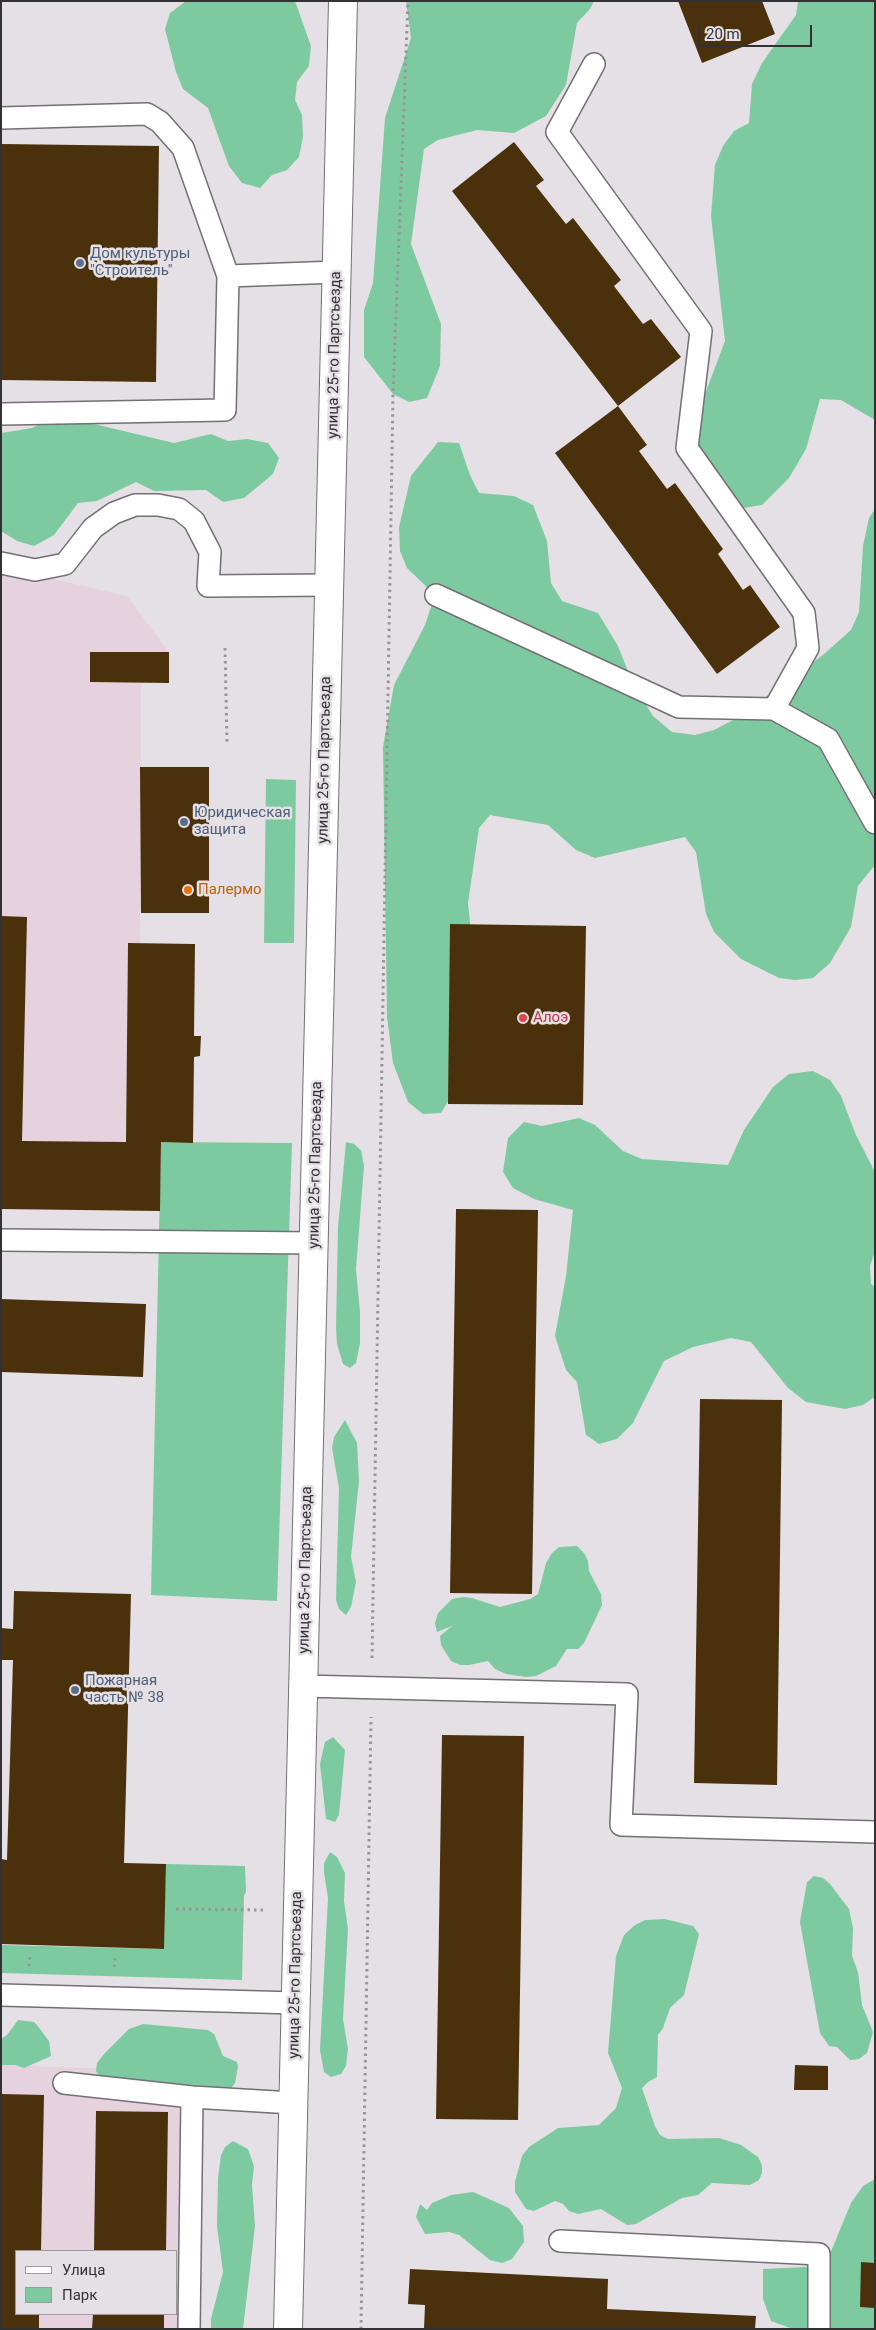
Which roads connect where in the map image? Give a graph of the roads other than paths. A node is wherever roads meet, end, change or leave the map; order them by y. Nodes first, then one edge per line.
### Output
1 (343, 1) edge
2 (594, 64) dead end
3 (1, 118) edge
4 (337, 272) junction
5 (228, 276) junction
6 (1, 414) edge
7 (1, 563) edge
8 (329, 584) junction
9 (436, 595) dead end
10 (774, 709) junction
11 (875, 822) edge
12 (1, 1240) edge
13 (314, 1243) junction
14 (303, 1686) junction
15 (875, 1832) edge
16 (1, 1995) edge
17 (296, 2003) junction
18 (64, 2083) dead end
19 (192, 2097) junction
20 (293, 2102) junction
21 (560, 2241) dead end
22 (189, 2329) edge
23 (288, 2329) edge
24 (819, 2329) edge

1 - 4 street, улица 25-го Партсъезда
2 - 10 lane
3 - 5 lane
4 - 5 lane
4 - 8 street, улица 25-го Партсъезда
5 - 6 lane
7 - 8 lane
8 - 13 street, улица 25-го Партсъезда
9 - 10 lane
10 - 11 lane
12 - 13 lane
13 - 14 street, улица 25-го Партсъезда
14 - 15 lane
14 - 17 street, улица 25-го Партсъезда
16 - 17 lane
17 - 20 street, улица 25-го Партсъезда
18 - 19 lane
19 - 20 lane
19 - 22 lane
20 - 23 street, улица 25-го Партсъезда
21 - 24 lane

